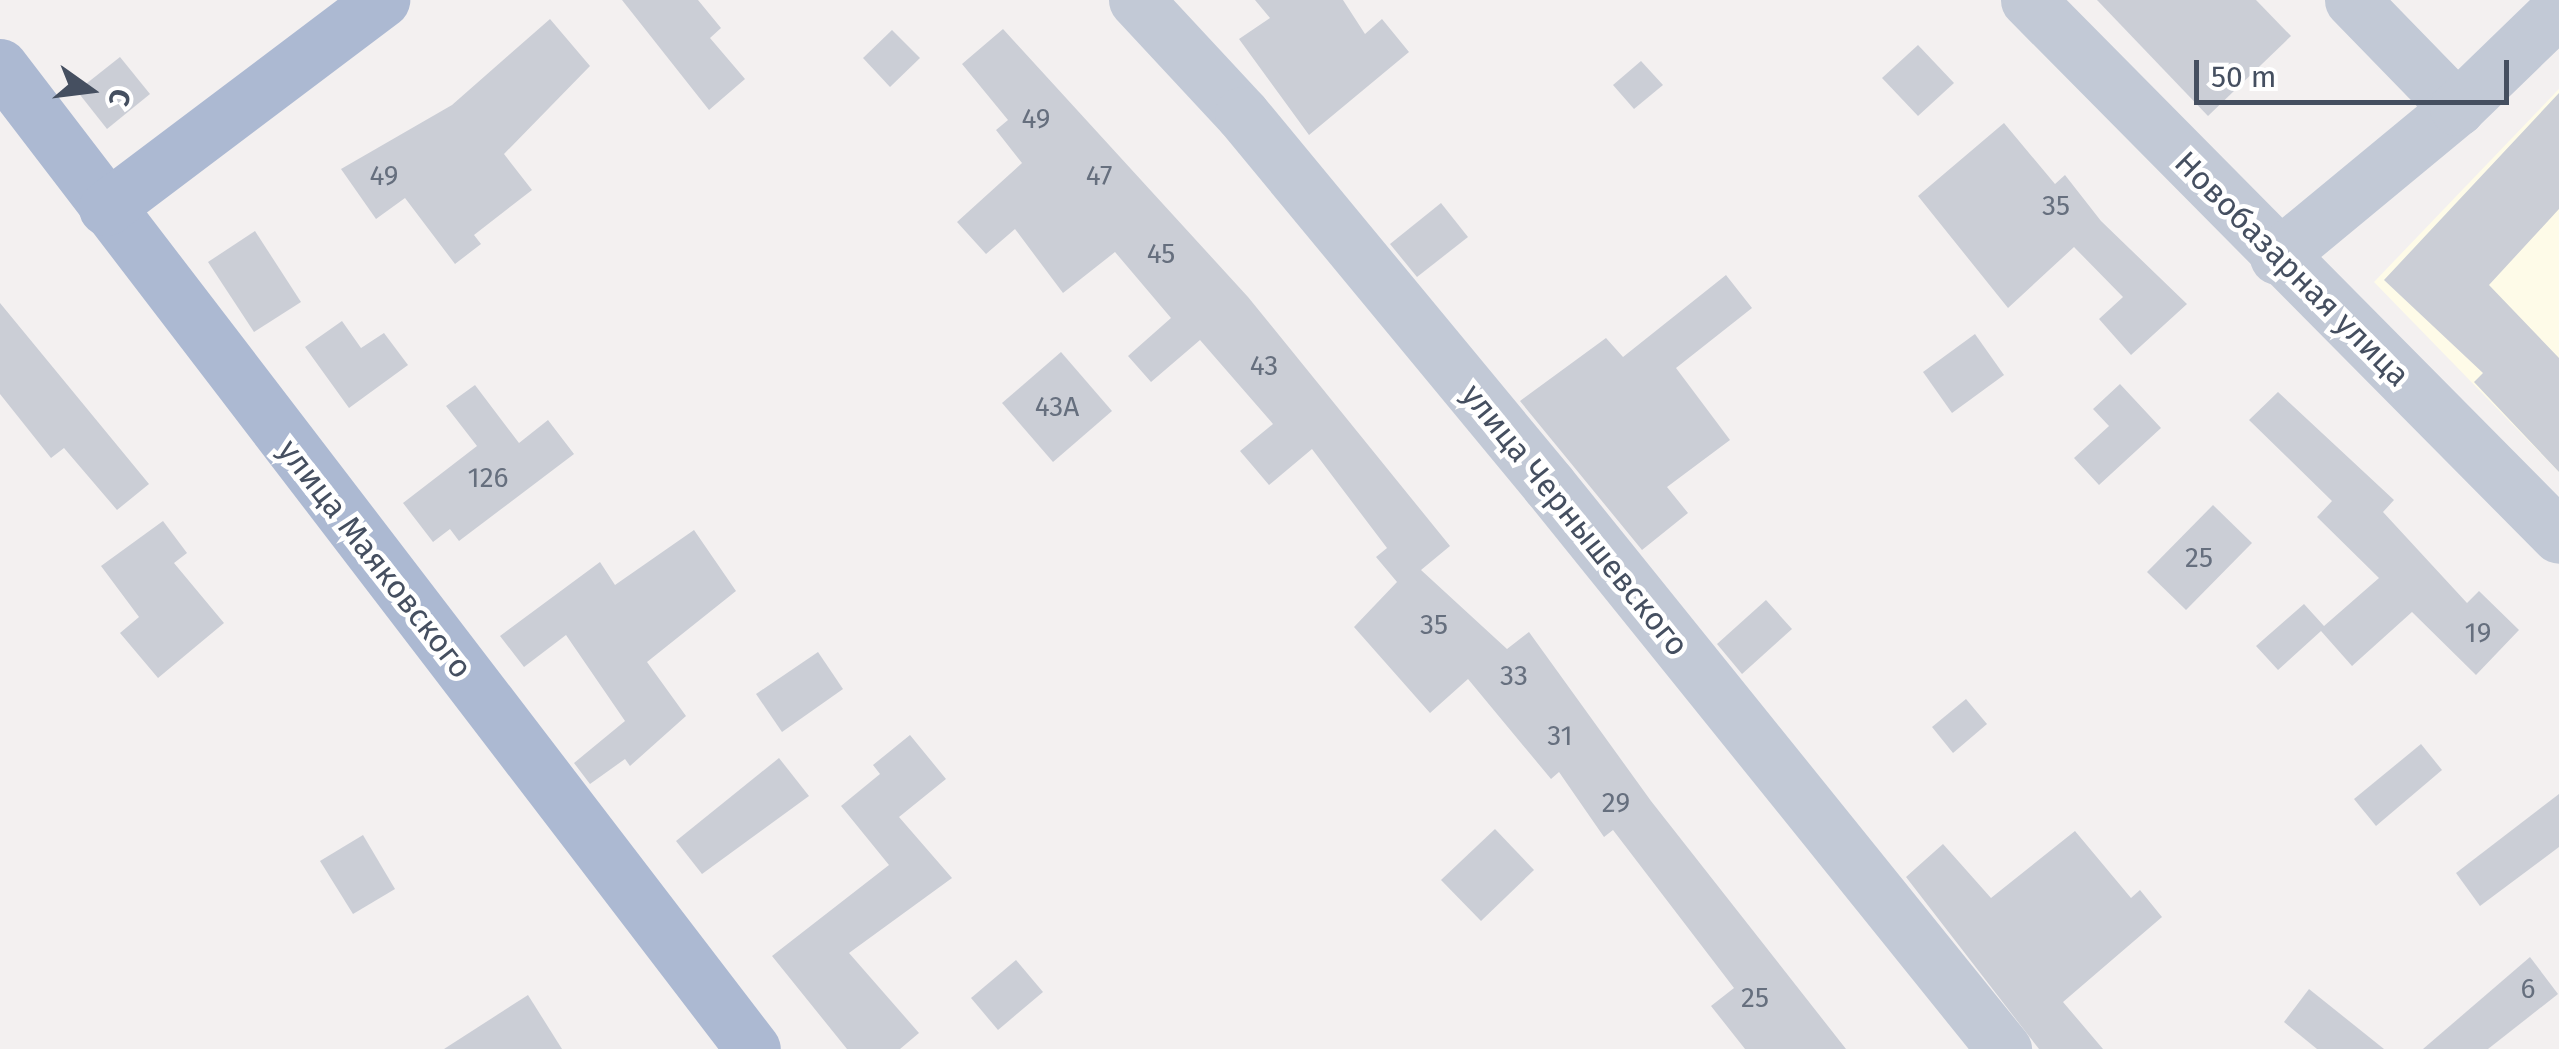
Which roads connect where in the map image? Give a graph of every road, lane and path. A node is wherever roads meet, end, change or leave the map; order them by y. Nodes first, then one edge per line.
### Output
1 (382, 0) edge
2 (1136, 0) edge
3 (2028, 0) edge
4 (2352, 0) edge
5 (2559, 9) edge
6 (0, 66) edge
7 (2457, 108) junction
8 (106, 208) junction
9 (2278, 257) junction
10 (2559, 536) edge
11 (753, 1049) edge
12 (2004, 1049) edge

1 - 8 main road
2 - 12 street, улица Чернышевского
3 - 9 street, Новобазарная улица
4 - 7 street
5 - 7 street
6 - 8 main road, улица Маяковского
7 - 9 street
8 - 11 main road, улица Маяковского
9 - 10 street, Новобазарная улица

